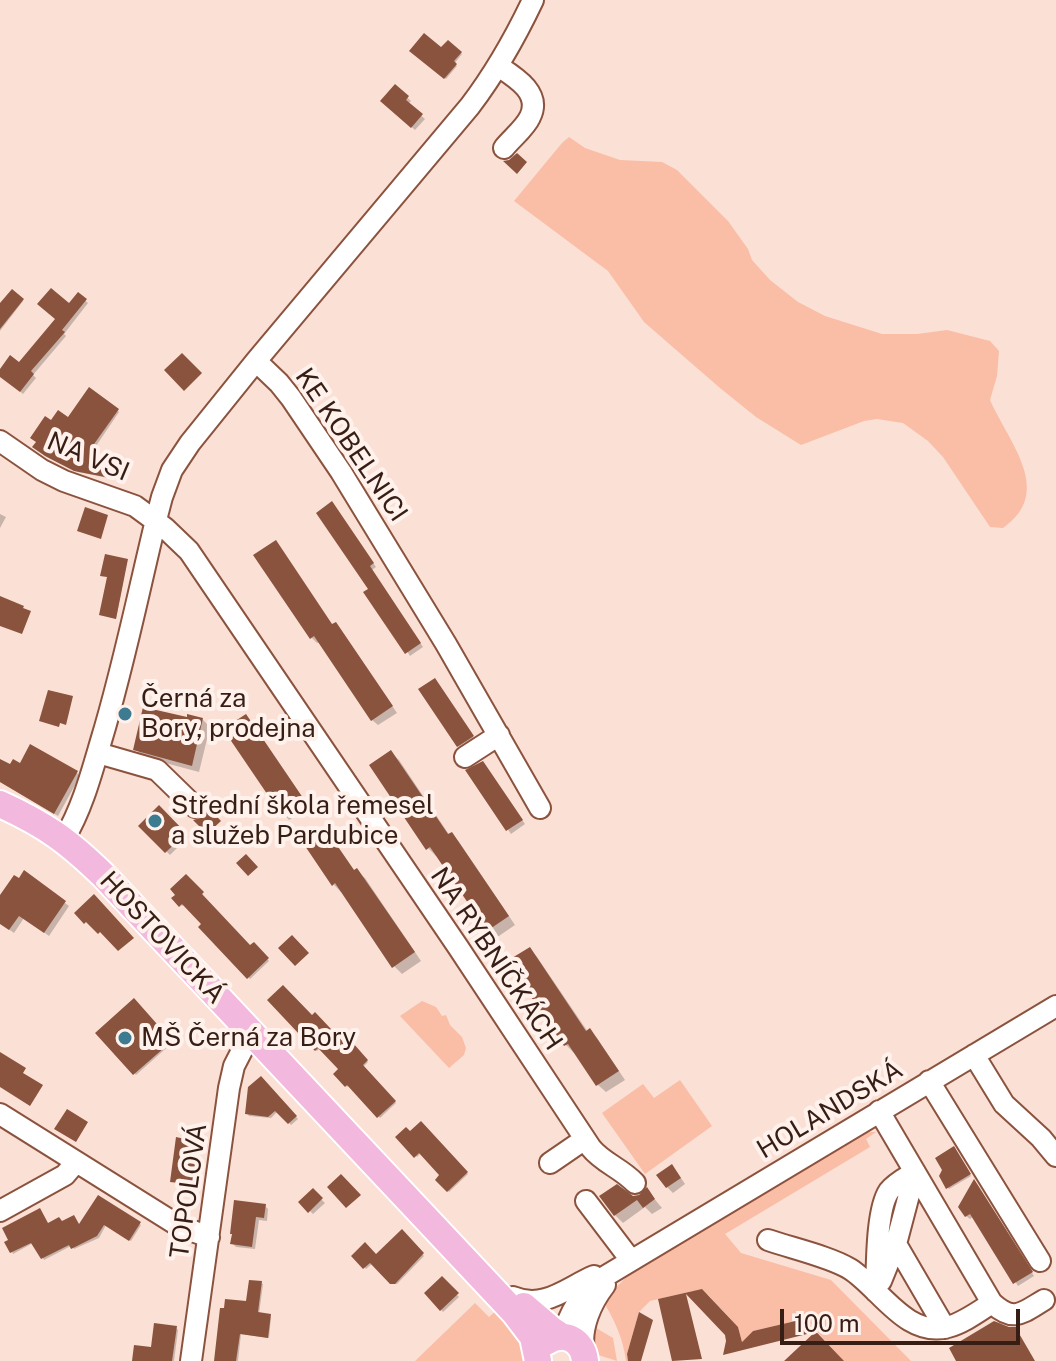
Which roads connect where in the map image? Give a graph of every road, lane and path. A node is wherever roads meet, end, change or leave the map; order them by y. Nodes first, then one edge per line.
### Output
1 (533, 0) edge
2 (498, 66) junction
3 (504, 148) dead end
4 (256, 361) junction
5 (0, 441) edge
6 (156, 520) junction
7 (499, 735) junction
8 (98, 753) junction
9 (465, 757) dead end
10 (0, 804) edge
11 (195, 807) dead end
12 (540, 808) dead end
13 (64, 839) junction
14 (1056, 1006) edge
15 (251, 1033) junction
16 (974, 1055) junction
17 (929, 1081) junction
18 (879, 1111) junction
19 (0, 1114) edge
20 (585, 1139) junction
21 (1056, 1156) edge
22 (76, 1162) junction
23 (550, 1163) dead end
24 (915, 1172) junction
25 (635, 1183) dead end
26 (586, 1201) dead end
27 (0, 1211) edge
28 (440, 1232) junction
29 (209, 1237) junction
30 (768, 1240) dead end
31 (896, 1244) junction
32 (630, 1259) junction
33 (1040, 1261) dead end
34 (876, 1292) junction
35 (511, 1296) junction
36 (1044, 1300) dead end
37 (992, 1303) junction
38 (945, 1328) junction
39 (573, 1346) edge
40 (538, 1360) edge
41 (191, 1361) edge

1 - 2 street
2 - 3 street
2 - 4 street
4 - 6 street, KE KOBELNICI
4 - 7 street, KE KOBELNICI
5 - 6 street, NA VSI
6 - 8 street, KE KOBELNICI
6 - 20 street, NA RYBNÍČKÁCH
7 - 9 street
7 - 12 street, KE KOBELNICI
8 - 11 street
8 - 13 street, KE KOBELNICI
10 - 13 main road, HOSTOVICKÁ
13 - 15 main road, HOSTOVICKÁ
14 - 16 street, HOLANDSKÁ
15 - 28 main road, HOSTOVICKÁ
15 - 29 street, TOPOLOVÁ
16 - 17 street, HOLANDSKÁ
16 - 21 street
17 - 18 street, HOLANDSKÁ
17 - 33 street
18 - 24 street
18 - 32 street, HOLANDSKÁ
19 - 22 street
20 - 23 street
20 - 25 street, NA RYBNÍČKÁCH
22 - 27 street
22 - 29 street
24 - 31 street
24 - 34 street
24 - 37 street
26 - 32 street
28 - 35 main road, HOSTOVICKÁ
28 - 40 main road, HOSTOVICKÁ
29 - 41 street, TOPOLOVÁ
30 - 34 street
31 - 34 street
31 - 38 street
32 - 35 street, HOLANDSKÁ
32 - 39 street, HOLANDSKÁ
34 - 38 street
35 - 39 main road, HOSTOVICKÁ
36 - 37 street
37 - 38 street
39 - 40 main road, HOSTOVICKÁ

